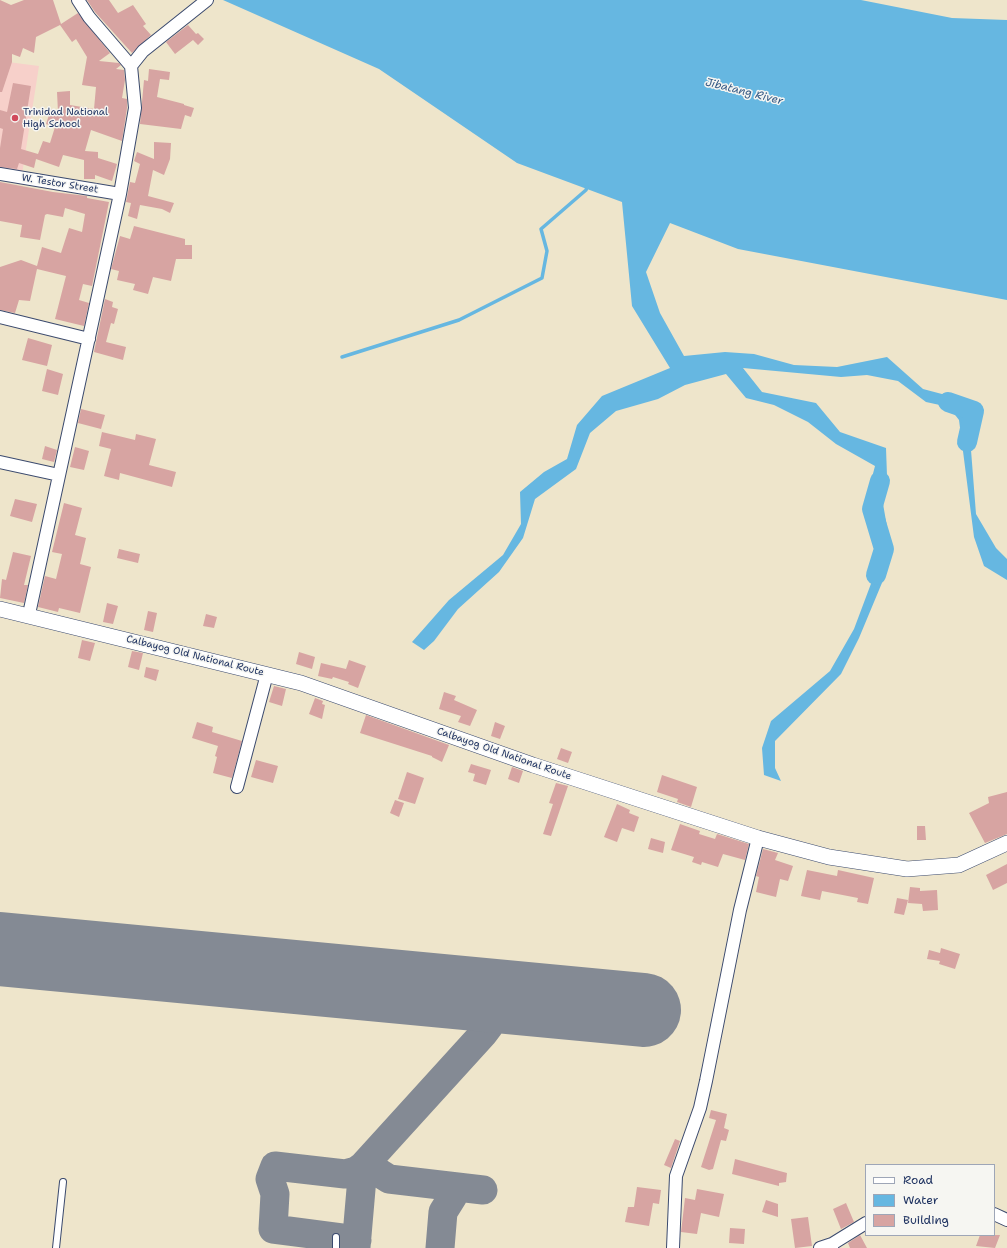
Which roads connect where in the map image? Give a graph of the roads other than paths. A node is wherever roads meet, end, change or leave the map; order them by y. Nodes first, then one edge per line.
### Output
1 (78, 0) edge
2 (207, 0) edge
3 (131, 66) junction
4 (0, 174) edge
5 (120, 194) junction
6 (0, 317) edge
7 (88, 339) junction
8 (0, 462) edge
9 (59, 475) junction
10 (0, 608) edge
11 (29, 614) junction
12 (266, 674) junction
13 (237, 787) dead end
14 (758, 838) junction
15 (1007, 843) edge
16 (63, 1182) dead end
17 (995, 1214) edge
18 (1007, 1220) edge
19 (865, 1224) edge
20 (336, 1237) dead end
21 (832, 1246) edge
22 (56, 1248) edge
23 (336, 1248) edge
24 (673, 1248) edge
25 (820, 1248) edge

1 - 3 street
2 - 3 street
3 - 5 street
4 - 5 street, W. Testor Street
5 - 7 street
6 - 7 street
7 - 9 street
8 - 9 street
9 - 11 street
10 - 11 street, Calbayog Old National Route
11 - 12 street, Calbayog Old National Route
12 - 13 street
12 - 14 street, Calbayog Old National Route
14 - 15 street, Calbayog Old National Route
14 - 24 street
16 - 22 lane
17 - 18 street
19 - 21 street
20 - 23 lane
21 - 25 street

